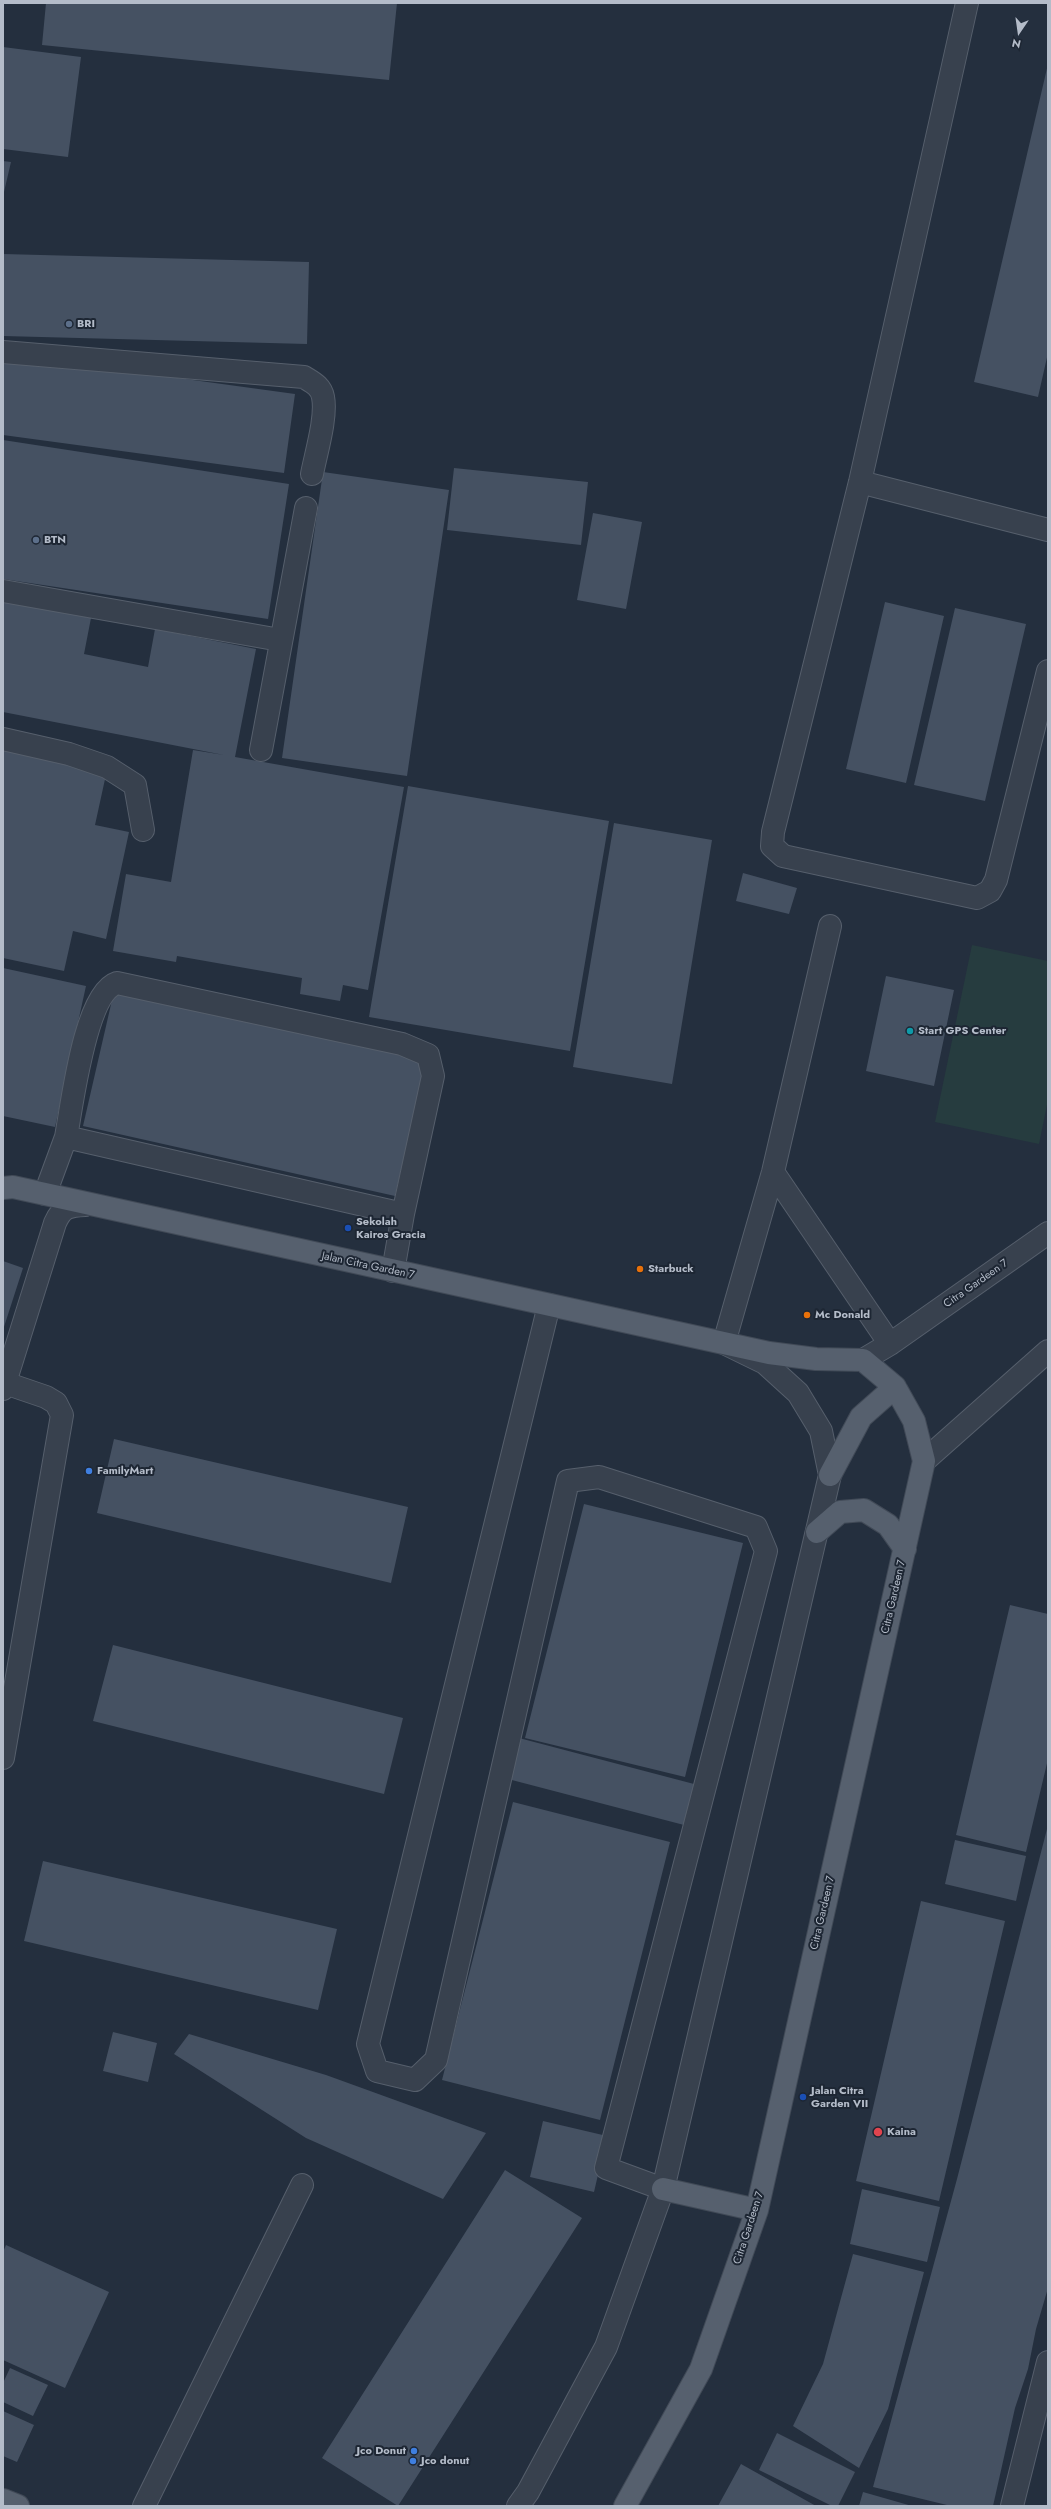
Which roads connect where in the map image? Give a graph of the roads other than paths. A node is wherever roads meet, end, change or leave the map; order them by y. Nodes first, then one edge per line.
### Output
1 (968, 3) edge
2 (3, 352) edge
3 (312, 474) dead end
4 (860, 482) junction
5 (306, 508) dead end
6 (1048, 530) edge
7 (3, 591) edge
8 (280, 640) junction
9 (1048, 670) edge
10 (3, 739) edge
11 (261, 750) dead end
12 (143, 830) dead end
13 (830, 926) dead end
14 (66, 1136) junction
15 (773, 1172) junction
16 (6, 1185) edge
17 (45, 1194) junction
18 (85, 1204) junction
19 (403, 1214) junction
20 (1048, 1233) edge
21 (393, 1271) junction
22 (549, 1305) junction
23 (724, 1343) junction
24 (890, 1344) junction
25 (1048, 1351) edge
26 (863, 1360) junction
27 (4, 1386) edge
28 (895, 1387) junction
29 (924, 1461) junction
30 (830, 1475) junction
31 (817, 1532) junction
32 (905, 1549) junction
33 (3, 1758) edge
34 (302, 2185) dead end
35 (663, 2189) junction
36 (758, 2210) junction
37 (1048, 2362) edge
38 (3, 2500) edge
39 (18, 2506) edge
40 (144, 2506) edge
41 (518, 2506) edge
42 (625, 2506) edge
43 (1012, 2506) edge

1 - 4 street
2 - 3 street
4 - 6 street
4 - 9 street
5 - 8 street
7 - 8 street
8 - 11 street
10 - 12 street
13 - 15 street
14 - 17 street
14 - 19 street
14 - 19 street
15 - 23 street
15 - 24 street
16 - 17 main road, Jalan Citra Garden 7
17 - 18 main road, Jalan Citra Garden 7
18 - 21 main road, Jalan Citra Garden 7
18 - 27 street
19 - 21 street
20 - 24 street, Citra Gardeen 7
21 - 22 main road, Jalan Citra Garden 7
22 - 23 main road, Jalan Citra Garden 7
22 - 35 street
23 - 26 main road, Jalan Citra Garden 7
23 - 30 street, Jalan Citra Garden 7
24 - 26 street, Citra Gardeen 7
25 - 29 street
26 - 28 main road
27 - 33 street
28 - 29 main road
28 - 30 main road
29 - 32 main road, Citra Gardeen 7
30 - 31 street
31 - 32 main road
31 - 35 street
32 - 36 main road, Citra Gardeen 7
34 - 40 street
35 - 36 main road
35 - 41 street
36 - 42 main road, Citra Gardeen 7
37 - 43 street
38 - 39 main road

